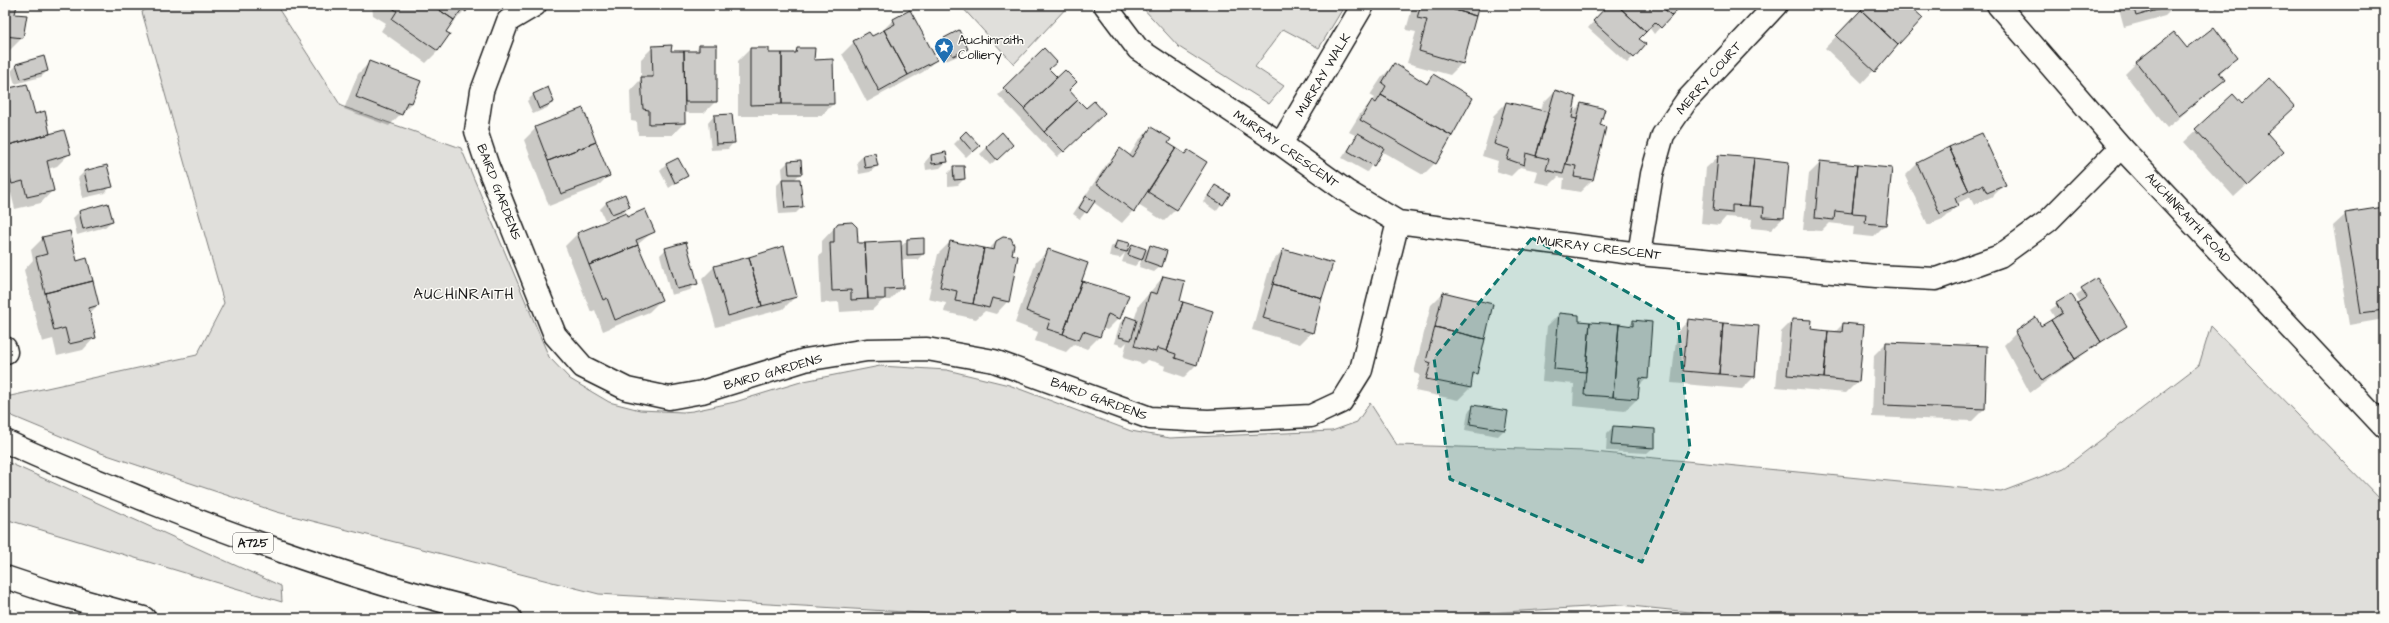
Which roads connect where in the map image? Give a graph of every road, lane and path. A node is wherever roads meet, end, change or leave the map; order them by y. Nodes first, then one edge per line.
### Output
1 (535, 5) edge
2 (1105, 5) edge
3 (1363, 5) edge
4 (1776, 5) edge
5 (1998, 5) edge
6 (1281, 144) junction
7 (2121, 147) junction
8 (1398, 222) junction
9 (1639, 254) junction
10 (2384, 427) edge
11 (5, 441) edge
12 (5, 577) edge
13 (144, 618) edge
14 (510, 618) edge

1 - 8 main road, BAIRD GARDENS
2 - 6 main road, MURRAY CRESCENT
3 - 6 main road, MURRAY WALK
4 - 9 main road, MERRY COURT
5 - 7 main road, AUCHINRAITH ROAD
6 - 8 main road, MURRAY CRESCENT
7 - 9 main road, MURRAY CRESCENT
7 - 10 main road, AUCHINRAITH ROAD
8 - 9 main road, MURRAY CRESCENT
11 - 14 main road, A725
12 - 13 main road

